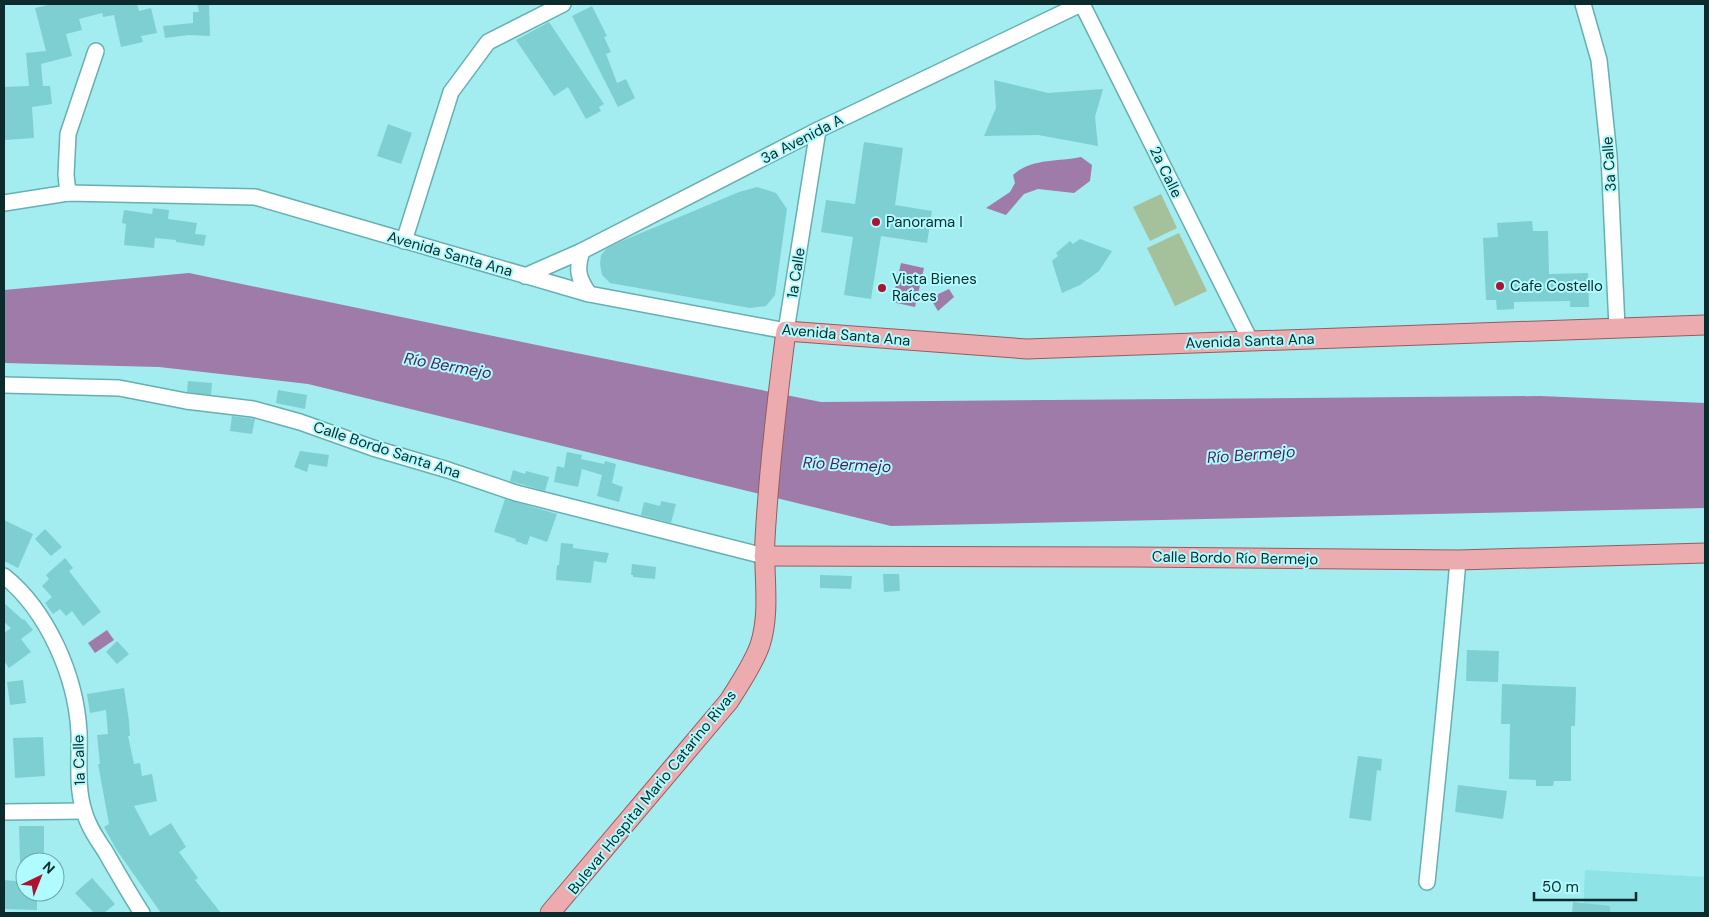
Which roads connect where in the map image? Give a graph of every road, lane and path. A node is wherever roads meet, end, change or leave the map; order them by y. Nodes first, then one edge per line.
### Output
1 (563, 4) edge
2 (1081, 4) edge
3 (1587, 5) edge
4 (96, 51) dead end
5 (818, 130) junction
6 (68, 193) junction
7 (4, 203) edge
8 (404, 241) junction
9 (582, 251) junction
10 (525, 276) junction
11 (589, 294) junction
12 (1705, 325) edge
13 (1617, 328) junction
14 (786, 331) junction
15 (1250, 340) junction
16 (4, 385) edge
17 (768, 506) joint
18 (1705, 553) edge
19 (764, 556) junction
20 (1458, 560) junction
21 (4, 576) edge
22 (83, 811) junction
23 (4, 812) edge
24 (1427, 882) dead end
25 (555, 910) edge
26 (142, 913) edge

1 - 8 street
2 - 5 street, 3a Avenida A
2 - 15 street, 2a Calle
3 - 13 street, 3a Calle
4 - 6 street
5 - 9 street, 3a Avenida A
5 - 14 street, 1a Calle
6 - 7 street, Avenida Santa Ana
6 - 8 street, Avenida Santa Ana
8 - 10 street, Avenida Santa Ana
9 - 10 street, 3a Avenida A
9 - 11 street
10 - 11 street, Avenida Santa Ana
11 - 14 street, Avenida Santa Ana
12 - 13 main road, Avenida Santa Ana
13 - 15 main road, Avenida Santa Ana
14 - 15 main road, Avenida Santa Ana
14 - 17 main road, 1a Calle
16 - 19 street, Calle Bordo Santa Ana
17 - 19 main road, Bulevar Hospital Mario Catarino Rivas
18 - 20 main road, Calle Bordo Río Bermejo
19 - 20 main road, Calle Bordo Río Bermejo
19 - 25 main road, Bulevar Hospital Mario Catarino Rivas
20 - 24 street
21 - 22 street, 1a Calle
22 - 23 street
22 - 26 street, 1a Calle

